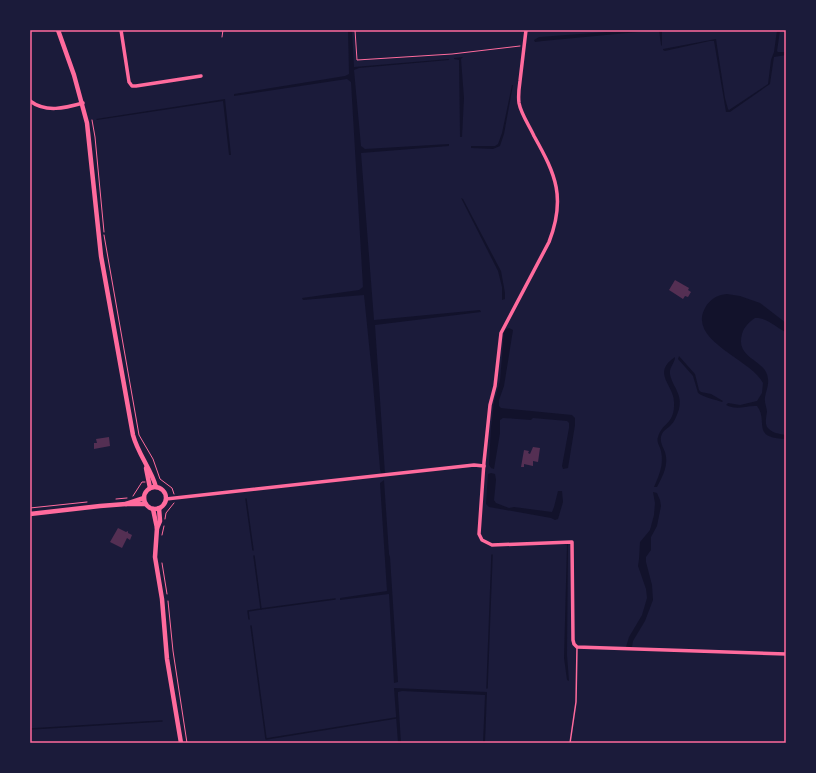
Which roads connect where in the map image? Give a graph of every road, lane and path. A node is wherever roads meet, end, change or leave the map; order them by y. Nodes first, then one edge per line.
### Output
1 (58, 30) edge
2 (121, 30) edge
3 (223, 30) edge
4 (355, 30) edge
5 (526, 30) edge
6 (222, 37) dead end
7 (524, 46) junction
8 (201, 76) dead end
9 (30, 101) edge
10 (83, 103) junction
11 (92, 122) dead end
12 (484, 466) junction
13 (146, 467) junction
14 (148, 481) junction
15 (156, 487) junction
16 (150, 488) junction
17 (174, 497) junction
18 (144, 498) junction
19 (115, 499) dead end
20 (166, 499) junction
21 (92, 502) dead end
22 (126, 504) junction
23 (145, 504) junction
24 (30, 508) edge
25 (159, 508) junction
26 (153, 509) junction
27 (30, 514) edge
28 (157, 528) junction
29 (162, 536) dead end
30 (160, 558) dead end
31 (577, 646) junction
32 (786, 654) edge
33 (181, 743) edge
34 (187, 743) edge
35 (570, 743) edge

1 - 10 main road
2 - 8 street
3 - 6 path
4 - 7 path
5 - 7 street
7 - 12 street
9 - 10 street
10 - 13 main road
11 - 17 path
12 - 17 street
12 - 31 street
13 - 14 main road
13 - 15 main road
14 - 16 main road
14 - 19 path
15 - 16 main road
15 - 20 main road
16 - 18 main road
17 - 20 street
17 - 29 path
18 - 22 main road
18 - 23 main road
20 - 25 main road
21 - 24 path
22 - 23 main road
22 - 27 main road
23 - 26 main road
25 - 26 main road
25 - 28 main road
26 - 28 main road
28 - 33 main road
30 - 34 path
31 - 32 street
31 - 35 lane

